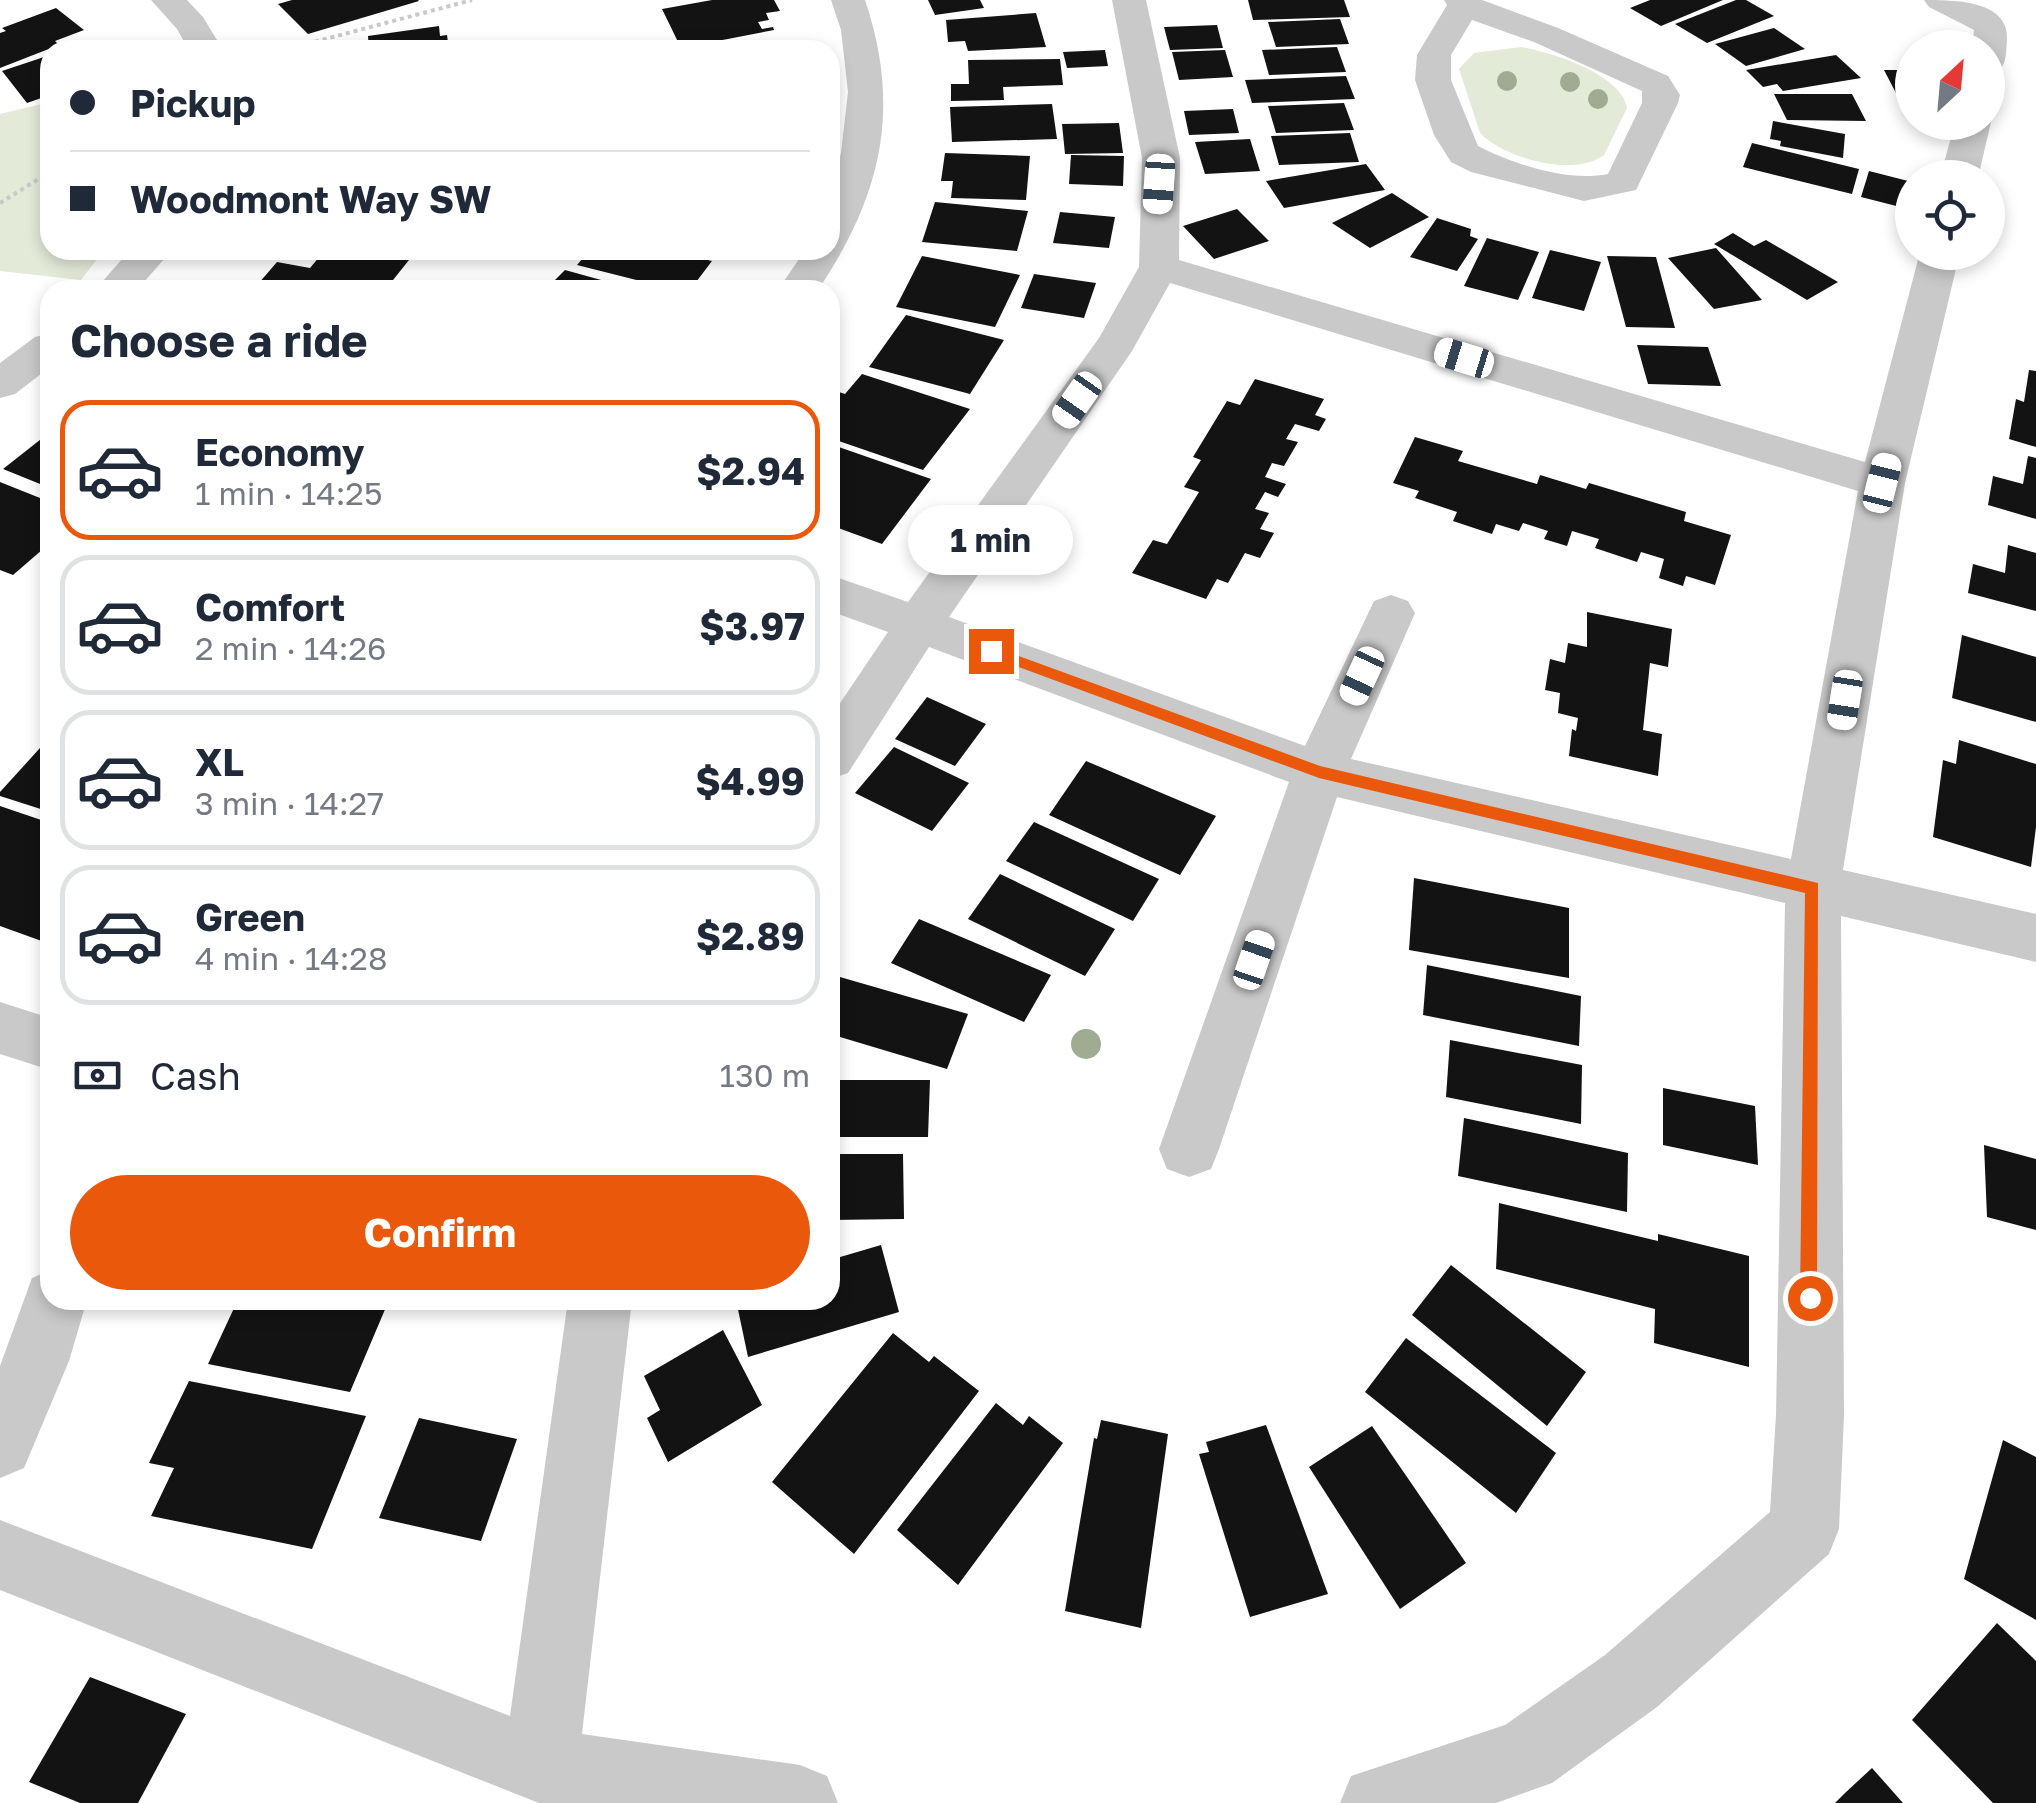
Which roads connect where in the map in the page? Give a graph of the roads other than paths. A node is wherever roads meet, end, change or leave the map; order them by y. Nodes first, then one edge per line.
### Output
1 (168, 0) edge
2 (848, 0) edge
3 (1128, 0) edge
4 (1941, 0) edge
5 (1462, 2) edge
6 (1991, 30) edge
7 (200, 40) edge
8 (840, 216) edge
9 (143, 260) edge
10 (1159, 267) junction
11 (1935, 270) edge
12 (124, 280) edge
13 (40, 354) edge
14 (0, 384) edge
15 (1882, 483) junction
16 (840, 596) edge
17 (1391, 613) dead end
18 (918, 625) junction
19 (840, 744) edge
20 (1319, 772) junction
21 (1813, 888) junction
22 (2036, 938) edge
23 (0, 1028) edge
24 (40, 1041) edge
25 (1189, 1149) dead end
26 (52, 1310) edge
27 (599, 1310) edge
28 (0, 1444) edge
29 (0, 1555) edge
30 (542, 1766) junction
31 (800, 1803) edge
32 (1378, 1803) edge

1 - 7 street
2 - 8 street
3 - 10 street
4 - 6 street
5 - 5 street
9 - 12 street
10 - 15 street
10 - 18 street
11 - 15 street
13 - 14 street
15 - 21 street
16 - 18 street
17 - 20 street
18 - 19 street
18 - 20 street
20 - 21 street
20 - 25 street
21 - 22 street
21 - 32 street
23 - 24 street
26 - 28 street
27 - 30 street
29 - 30 street
30 - 31 street

